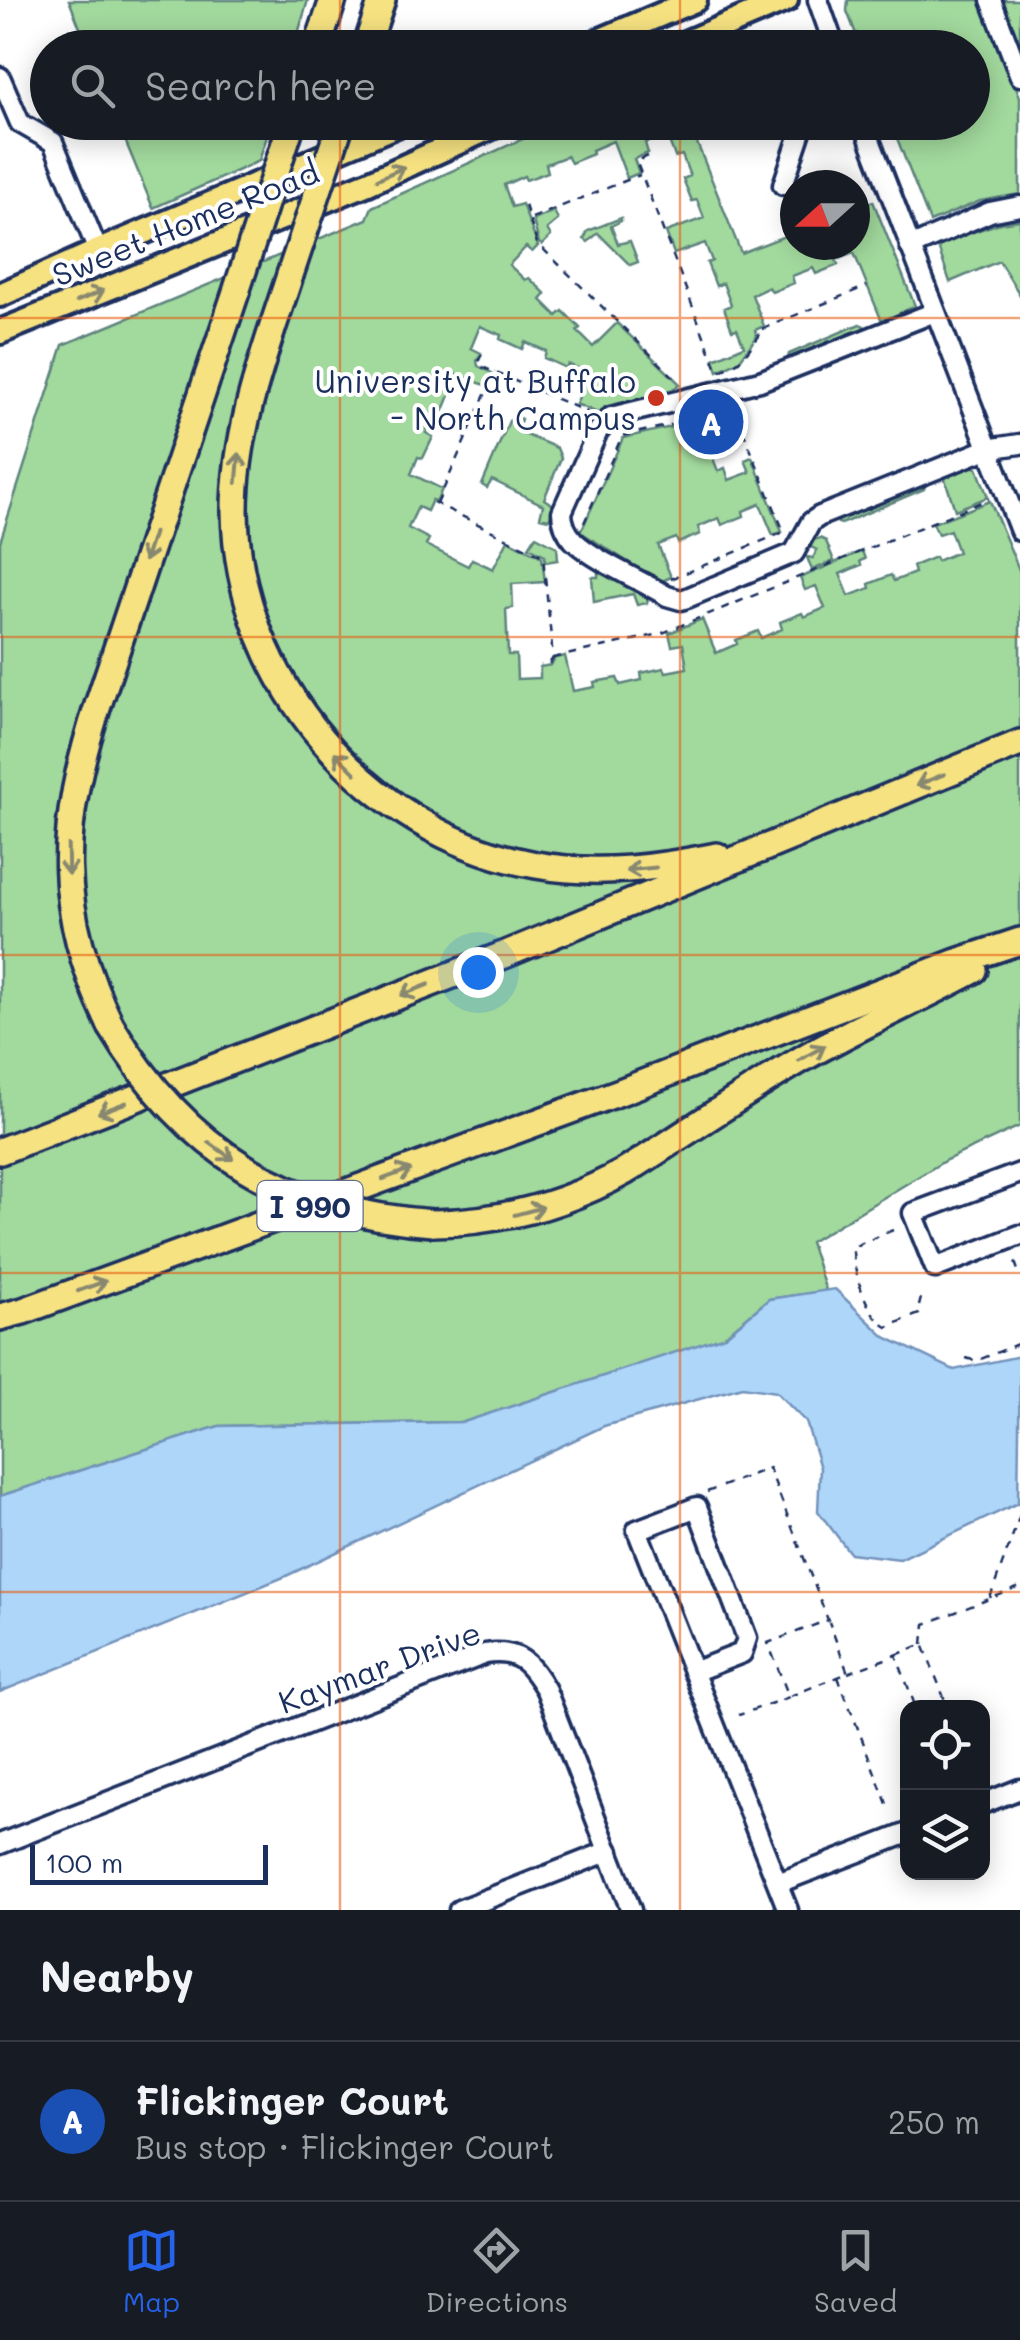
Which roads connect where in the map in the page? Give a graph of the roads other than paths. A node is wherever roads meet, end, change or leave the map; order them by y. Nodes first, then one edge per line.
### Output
1 (332, 0) edge
2 (382, 0) edge
3 (695, 0) edge
4 (786, 0) edge
5 (818, 0) edge
6 (991, 0) edge
7 (323, 30) edge
8 (372, 30) edge
9 (624, 30) edge
10 (715, 30) edge
11 (829, 30) edge
12 (1020, 76) edge
13 (0, 77) edge
14 (30, 129) edge
15 (50, 140) edge
16 (286, 140) edge
17 (335, 140) edge
18 (361, 140) edge
19 (463, 140) edge
20 (798, 140) edge
21 (870, 140) edge
22 (788, 170) edge
23 (1020, 206) edge
24 (910, 247) junction
25 (98, 251) junction
26 (0, 296) edge
27 (935, 312) junction
28 (0, 332) edge
29 (1020, 444) edge
30 (987, 448) junction
31 (1020, 531) edge
32 (1020, 743) edge
33 (771, 846) junction
34 (1020, 943) edge
35 (0, 1151) edge
36 (1020, 1173) edge
37 (1020, 1235) edge
38 (0, 1317) edge
39 (693, 1672) junction
40 (1020, 1790) edge
41 (990, 1801) edge
42 (900, 1836) edge
43 (0, 1844) edge
44 (609, 1851) junction
45 (778, 1883) junction
46 (459, 1910) edge
47 (632, 1910) edge
48 (788, 1910) edge

1 - 7 highway
2 - 8 highway
3 - 9 main road
4 - 10 main road
5 - 11 street
6 - 12 street
13 - 14 street
15 - 25 street
16 -> 34 highway, bridge
33 -> 17 highway, bridge
18 - 25 main road, Sweet Home Road
28 -> 19 main road, Sweet Home Road
20 - 22 street
21 - 24 street
23 - 24 street
24 - 27 street
25 - 26 main road, Sweet Home Road
27 - 30 street
27 - 30 street
29 - 30 street
30 - 31 street
32 -> 33 highway
33 -> 35 highway
38 -> 34 highway, I 990
36 - 37 street
39 - 39 street
39 - 45 street
40 - 41 street
42 - 45 street
43 - 44 street, Kaymar Drive
44 - 46 street
44 - 47 street, Kaymar Drive
45 - 48 street

